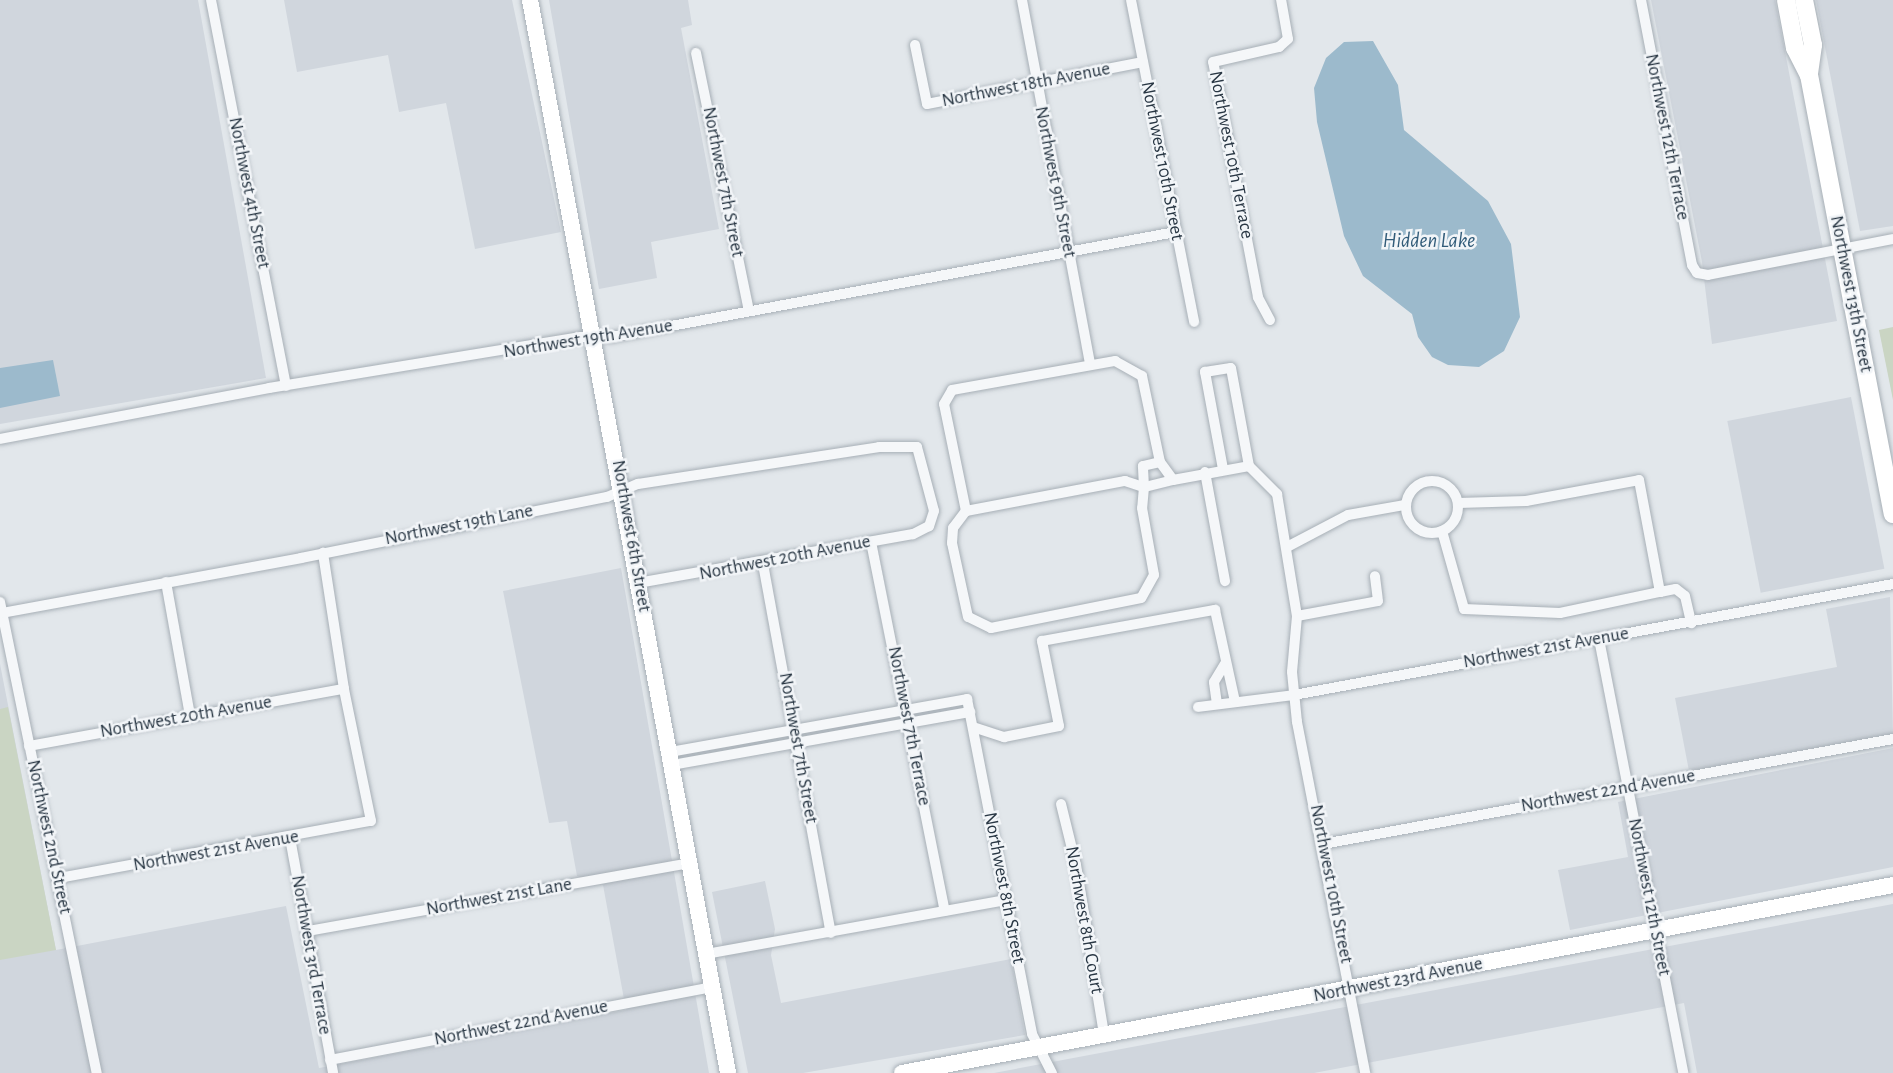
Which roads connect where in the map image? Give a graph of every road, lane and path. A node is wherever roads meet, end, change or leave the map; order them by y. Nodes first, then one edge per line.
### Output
1 (211, 0) edge
2 (530, 0) edge
3 (1022, 0) edge
4 (1131, 0) edge
5 (1280, 0) edge
6 (1641, 0) edge
7 (1786, 0) edge
8 (1794, 0) edge
9 (1804, 0) edge
10 (915, 45) dead end
11 (1812, 45) junction
12 (696, 53) dead end
13 (1143, 62) junction
14 (1809, 75) junction
15 (1036, 85) junction
16 (1175, 232) junction
17 (1893, 239) edge
18 (1842, 248) junction
19 (1068, 249) junction
20 (749, 311) junction
21 (1270, 320) dead end
22 (1194, 322) dead end
23 (594, 336) junction
24 (1090, 364) junction
25 (286, 386) junction
26 (0, 439) edge
27 (1160, 462) junction
28 (1249, 466) junction
29 (1223, 469) junction
30 (1205, 472) junction
31 (1173, 480) junction
32 (1144, 486) junction
33 (623, 491) junction
34 (1458, 503) junction
35 (1405, 505) junction
36 (966, 511) junction
37 (1893, 514) edge
38 (929, 526) joint
39 (1442, 531) junction
40 (871, 542) junction
41 (1287, 547) junction
42 (323, 553) junction
43 (763, 564) junction
44 (1375, 576) dead end
45 (1225, 581) dead end
46 (166, 582) junction
47 (639, 583) junction
48 (1893, 584) edge
49 (1660, 592) junction
50 (1, 607) edge
51 (1297, 616) junction
52 (1691, 623) junction
53 (1599, 639) junction
54 (1225, 664) junction
55 (344, 690) junction
56 (1294, 695) junction
57 (1235, 702) junction
58 (1217, 704) junction
59 (1198, 707) dead end
60 (906, 709) junction
61 (970, 712) junction
62 (190, 715) junction
63 (909, 723) junction
64 (973, 727) junction
65 (795, 730) junction
66 (1893, 738) edge
67 (797, 743) junction
68 (29, 746) junction
69 (671, 758) junction
70 (1628, 787) junction
71 (1061, 804) dead end
72 (289, 838) junction
73 (1323, 844) junction
74 (690, 863) junction
75 (59, 878) junction
76 (1893, 885) edge
77 (1005, 900) junction
78 (945, 911) junction
79 (309, 931) junction
80 (1656, 932) junction
81 (831, 933) junction
82 (706, 954) junction
83 (712, 987) junction
84 (1352, 989) junction
85 (1104, 1035) junction
86 (1040, 1047) junction
87 (330, 1060) junction
88 (97, 1073) edge
89 (333, 1073) edge
90 (728, 1073) edge
91 (902, 1073) edge
92 (1052, 1073) edge
93 (1365, 1073) edge
94 (1683, 1073) edge

1 - 25 street, Northwest 4th Street
2 - 23 main road, Northwest 6th Street
3 - 15 street, Northwest 9th Street
4 - 13 street, Northwest 10th Street
5 - 21 street, Northwest 10th Terrace
6 - 18 street, Northwest 12th Terrace
7 - 14 main road, Northwest 13th Street
8 - 11 main road
9 - 11 main road, Northwest 13th Street
10 - 15 street, Northwest 18th Avenue
11 - 14 main road, Northwest 13th Street
12 - 20 street, Northwest 7th Street
13 - 15 street, Northwest 18th Avenue
13 - 16 street, Northwest 10th Street
14 - 18 main road, Northwest 13th Street
15 - 19 street, Northwest 9th Street
16 - 19 street, Northwest 19th Avenue
16 - 22 street, Northwest 10th Street
17 - 18 street
18 - 37 main road, Northwest 13th Street
19 - 20 street, Northwest 19th Avenue
19 - 24 street, Northwest 9th Street
20 - 23 street, Northwest 19th Avenue
23 - 25 street, Northwest 19th Avenue
23 - 33 main road, Northwest 6th Street
24 - 27 street
24 - 36 street
25 - 26 street, Northwest 19th Avenue
27 - 31 street
27 - 32 street
28 - 29 street
28 - 29 street
28 - 41 street
29 - 30 street
30 - 31 street
30 - 45 street
31 - 32 street
32 - 36 street
32 - 36 street
33 - 38 street, Northwest 19th Lane
33 - 42 street, Northwest 19th Lane
33 - 47 main road, Northwest 6th Street
34 - 35 street
34 - 39 street
34 - 49 street
35 - 39 street
35 - 41 street
38 - 40 street, Northwest 20th Avenue
39 - 49 street
40 - 43 street, Northwest 20th Avenue
40 - 60 street, Northwest 7th Terrace
41 - 51 street
42 - 46 street, Northwest 19th Lane
42 - 55 street
43 - 47 street, Northwest 20th Avenue
43 - 65 street, Northwest 7th Street
44 - 51 street
46 - 50 street, Northwest 19th Lane
46 - 62 street
47 - 69 main road, Northwest 6th Street
48 - 52 street, Northwest 21st Avenue
49 - 52 street
50 - 68 street, Northwest 2nd Street
51 - 56 street
52 - 53 street, Northwest 21st Avenue
53 - 56 street, Northwest 21st Avenue
53 - 70 street, Northwest 12th Street
54 - 57 street
54 - 58 street
54 - 64 street
55 - 62 street, Northwest 20th Avenue
55 - 72 street, Northwest 21st Avenue
56 - 57 street, Northwest 21st Avenue
56 - 73 street, Northwest 10th Street
57 - 58 street, Northwest 21st Avenue
58 - 59 street, Northwest 21st Avenue
60 - 61 street, Northwest 8th Street
60 - 63 street, Northwest 7th Terrace
60 - 65 street
61 - 63 street
61 - 64 street, Northwest 8th Street
62 - 68 street, Northwest 20th Avenue
63 - 67 street
63 - 78 street, Northwest 7th Terrace
64 - 77 street, Northwest 8th Street
65 - 67 street, Northwest 7th Street
65 - 69 street
66 - 70 street, Northwest 22nd Avenue
67 - 69 street
67 - 81 street, Northwest 7th Street
68 - 75 street, Northwest 2nd Street
69 - 74 main road, Northwest 6th Street
70 - 73 street, Northwest 22nd Avenue
70 - 80 street, Northwest 12th Street
71 - 85 street, Northwest 8th Court
72 - 75 street, Northwest 21st Avenue
72 - 79 street, Northwest 3rd Terrace
73 - 84 street, Northwest 10th Street
74 - 79 street, Northwest 21st Lane
74 - 82 main road, Northwest 6th Street
75 - 88 street, Northwest 2nd Street
76 - 80 main road, Northwest 23rd Avenue
77 - 78 street
77 - 86 street, Northwest 8th Street
78 - 81 street
79 - 87 street, Northwest 3rd Terrace
80 - 84 main road, Northwest 23rd Avenue
80 - 94 street, Northwest 12th Street
81 - 82 street
82 - 83 main road, Northwest 6th Street
83 - 87 street, Northwest 22nd Avenue
83 - 90 main road, Northwest 6th Street
84 - 85 main road, Northwest 23rd Avenue
84 - 93 street, Northwest 10th Street
85 - 86 main road, Northwest 23rd Avenue
86 - 91 main road, Northwest 23rd Avenue
86 - 92 street, Northwest 8th Street
87 - 89 street, Northwest 3rd Terrace

